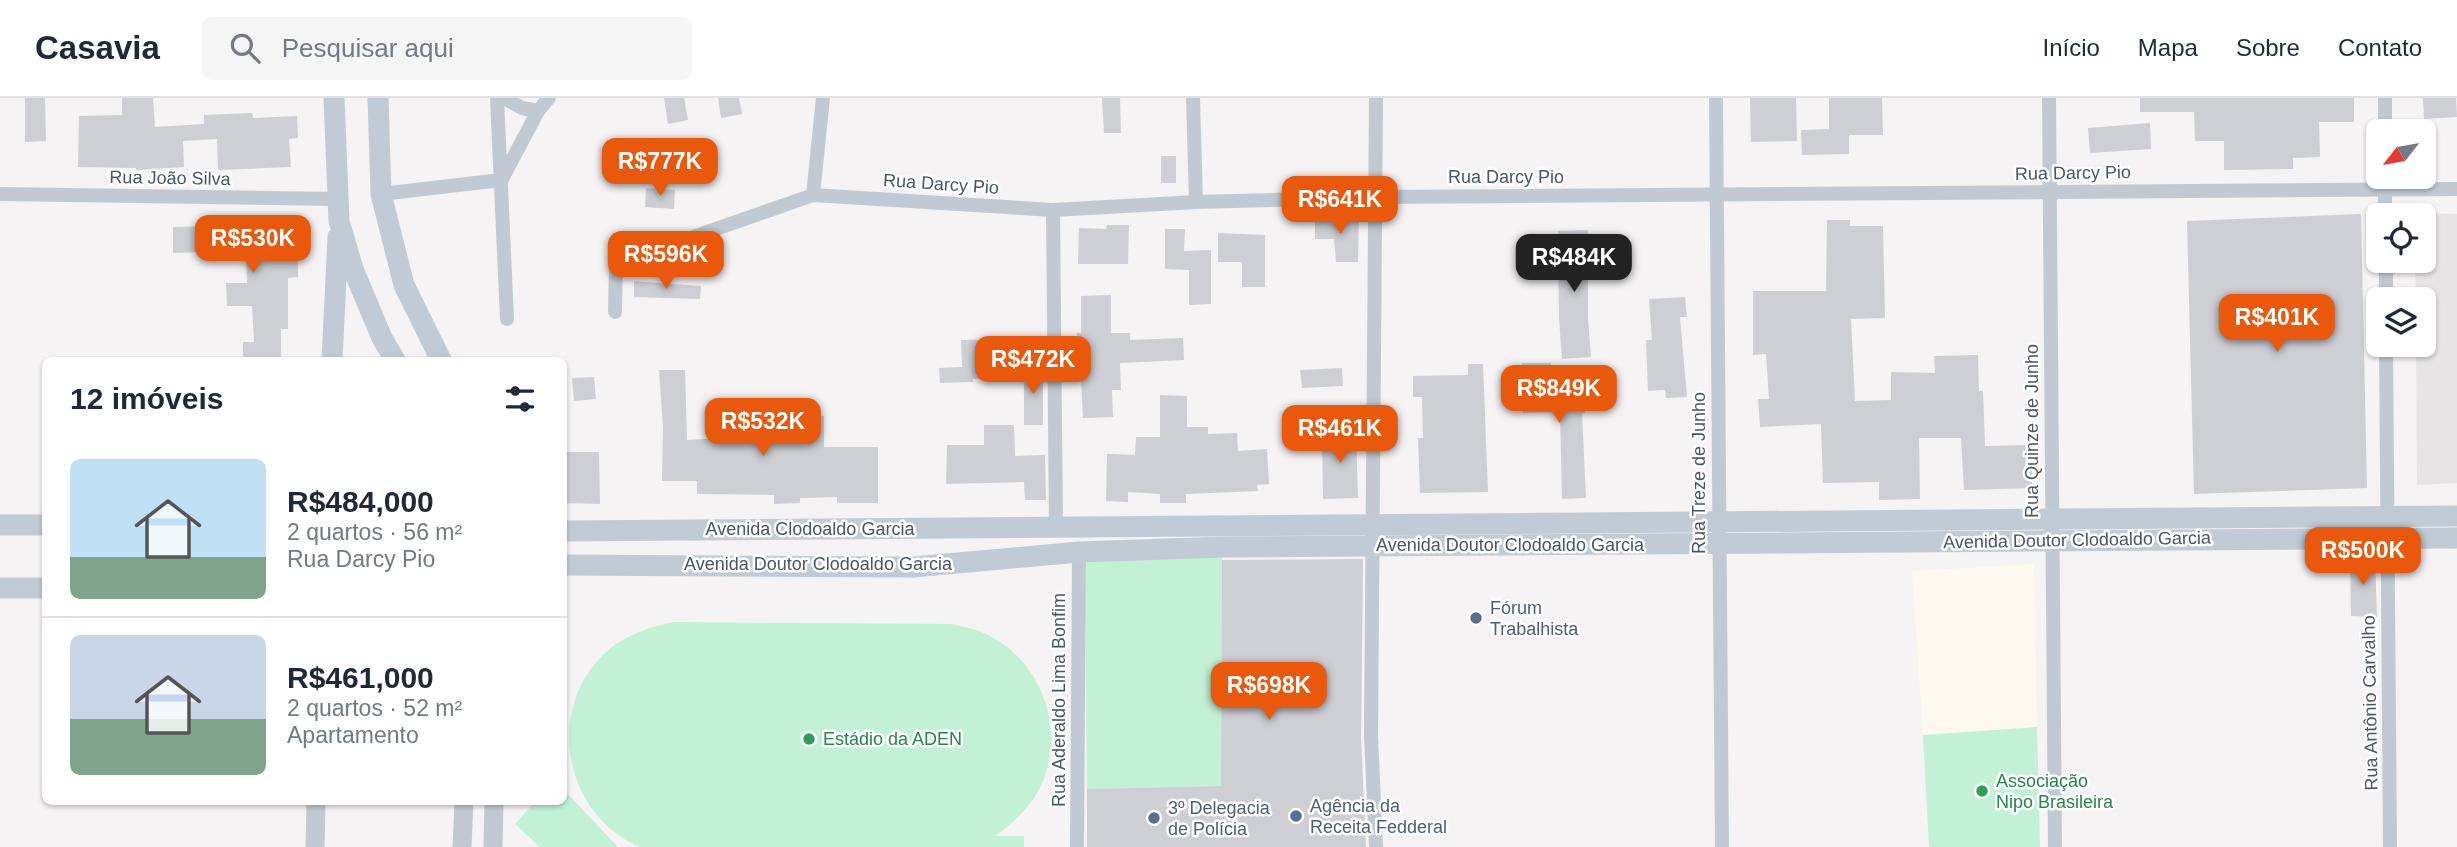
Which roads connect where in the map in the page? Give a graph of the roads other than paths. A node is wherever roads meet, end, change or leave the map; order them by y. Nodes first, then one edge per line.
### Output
1 (334, 98) edge
2 (378, 98) edge
3 (497, 98) edge
4 (504, 98) edge
5 (549, 98) edge
6 (822, 98) edge
7 (1193, 98) edge
8 (1376, 98) edge
9 (1716, 98) edge
10 (2049, 98) edge
11 (2385, 98) edge
12 (538, 111) junction
13 (2385, 119) edge
14 (501, 180) junction
15 (2366, 184) edge
16 (2436, 187) edge
17 (2457, 189) edge
18 (2050, 192) junction
19 (0, 194) edge
20 (381, 194) junction
21 (813, 195) junction
22 (1717, 195) junction
23 (1377, 197) junction
24 (1196, 202) junction
25 (339, 210) junction
26 (1053, 210) junction
27 (615, 312) dead end
28 (506, 318) dead end
29 (332, 357) edge
30 (393, 357) edge
31 (439, 357) edge
32 (2386, 357) edge
33 (2457, 516) edge
34 (1718, 522) junction
35 (0, 524) edge
36 (42, 525) edge
37 (1056, 527) junction
38 (2387, 527) junction
39 (732, 529) junction
40 (779, 529) junction
41 (2052, 530) junction
42 (567, 531) edge
43 (1373, 535) junction
44 (2457, 538) edge
45 (1718, 544) junction
46 (1079, 552) junction
47 (567, 565) edge
48 (732, 566) junction
49 (779, 566) junction
50 (42, 588) edge
51 (0, 589) edge
52 (316, 805) edge
53 (464, 805) edge
54 (494, 805) edge
55 (315, 847) edge
56 (462, 847) edge
57 (493, 847) edge
58 (1077, 847) edge
59 (1376, 847) edge
60 (1722, 847) edge
61 (2055, 847) edge
62 (2390, 847) edge

1 - 25 main road
2 - 20 main road
3 - 14 street
4 - 12 street
5 - 12 street
6 - 21 street
7 - 24 street
8 - 23 street
9 - 22 street, Rua Treze de Junho
10 - 18 street, Rua Quinze de Junho
11 - 13 street
12 - 14 street
14 - 20 street
14 - 28 street
15 - 18 street, Rua Darcy Pio
16 - 17 street, Rua Darcy Pio
18 - 22 street, Rua Darcy Pio
18 - 41 street, Rua Quinze de Junho
19 - 25 street, Rua João Silva
20 - 31 main road
21 - 26 street, Rua Darcy Pio
21 - 27 street, Rua Darcy Pio
22 - 23 street, Rua Darcy Pio
22 - 34 street, Rua Treze de Junho
23 - 24 street, Rua Darcy Pio
23 - 43 street
24 - 26 street, Rua Darcy Pio
25 - 29 main road
25 - 30 main road
26 - 37 street
32 - 38 street, Rua Antônio Carvalho
33 - 38 main road, Avenida Doutor Clodoaldo Garcia
34 - 41 main road, Avenida Doutor Clodoaldo Garcia
34 - 43 main road, Avenida Doutor Clodoaldo Garcia
34 - 45 street, Rua Treze de Junho
35 - 36 main road
37 - 40 main road, Avenida Clodoaldo Garcia
37 - 43 main road, Avenida Doutor Clodoaldo Garcia
38 - 41 main road, Avenida Doutor Clodoaldo Garcia
38 - 44 main road, Avenida Doutor Clodoaldo Garcia
38 - 62 street, Rua Antônio Carvalho
39 - 40 main road, Avenida Clodoaldo Garcia
39 - 42 main road, Avenida Clodoaldo Garcia
39 - 48 main road
40 - 49 main road
41 - 45 main road, Avenida Doutor Clodoaldo Garcia
41 - 61 street, Rua Quinze de Junho
43 - 45 main road, Avenida Doutor Clodoaldo Garcia
43 - 46 main road, Avenida Doutor Clodoaldo Garcia
43 - 59 street
45 - 60 street, Rua Treze de Junho
46 - 49 main road, Avenida Doutor Clodoaldo Garcia
46 - 58 street, Rua Aderaldo Lima Bonfim
47 - 48 main road, Avenida Doutor Clodoaldo Garcia
48 - 49 main road, Avenida Doutor Clodoaldo Garcia
50 - 51 main road
52 - 55 street
53 - 56 street
54 - 57 street

